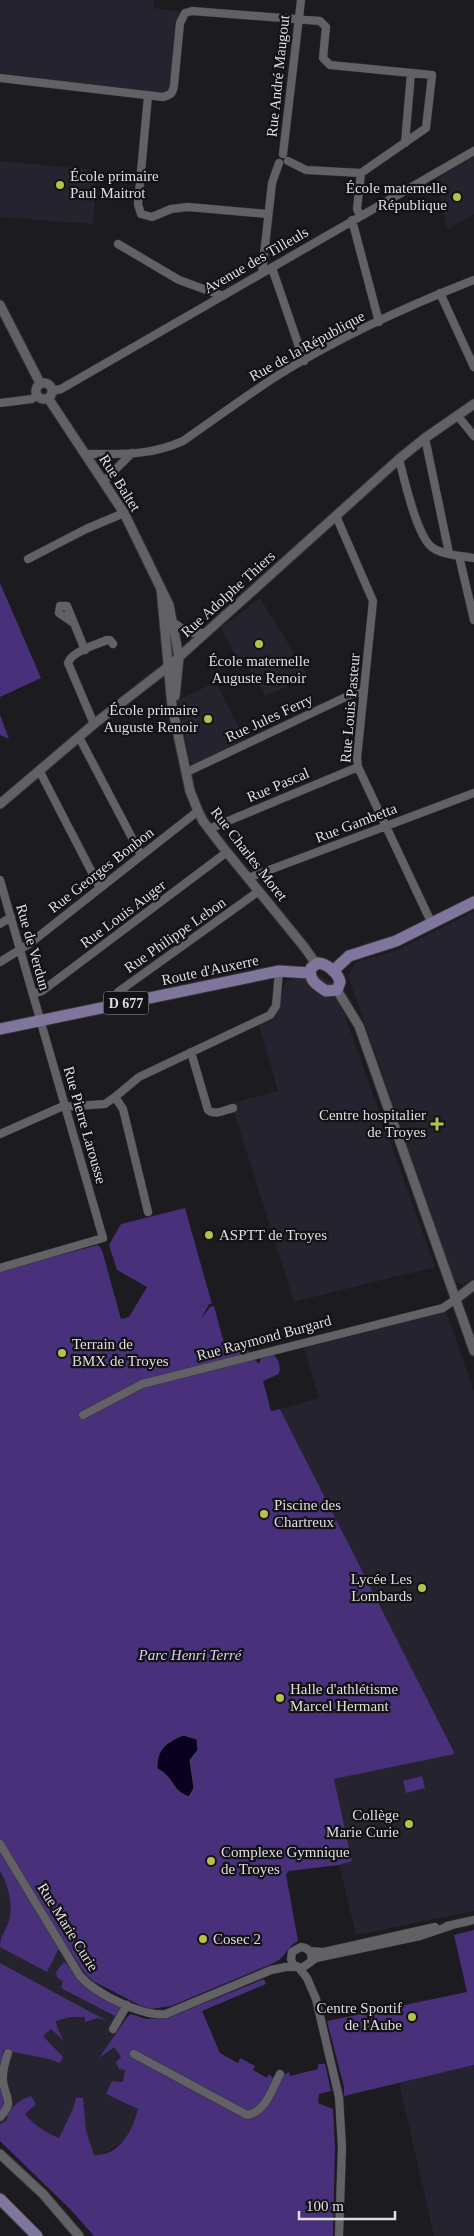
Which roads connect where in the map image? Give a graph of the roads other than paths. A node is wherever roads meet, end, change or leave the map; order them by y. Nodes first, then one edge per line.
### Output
1 (300, 0) edge
2 (298, 20) junction
3 (411, 72) junction
4 (0, 78) edge
5 (148, 96) junction
6 (405, 143) junction
7 (474, 151) edge
8 (285, 158) junction
9 (362, 173) junction
10 (268, 214) junction
11 (360, 215) junction
12 (352, 220) junction
13 (118, 244) dead end
14 (272, 268) junction
15 (262, 273) junction
16 (474, 280) edge
17 (440, 293) junction
18 (223, 296) junction
19 (0, 305) edge
20 (379, 322) junction
21 (304, 360) junction
22 (474, 367) edge
23 (40, 383) junction
24 (50, 395) junction
25 (34, 397) junction
26 (0, 404) edge
27 (474, 404) edge
28 (457, 415) junction
29 (474, 436) edge
30 (425, 438) junction
31 (86, 454) junction
32 (132, 454) junction
33 (399, 458) junction
34 (104, 481) junction
35 (124, 513) junction
36 (336, 516) junction
37 (449, 553) junction
38 (459, 556) junction
39 (474, 558) edge
40 (28, 559) dead end
41 (161, 588) junction
42 (474, 620) edge
43 (72, 622) dead end
44 (174, 622) junction
45 (206, 633) junction
46 (113, 644) dead end
47 (85, 650) junction
48 (179, 657) junction
49 (169, 666) junction
50 (364, 692) junction
51 (176, 722) junction
52 (94, 724) junction
53 (79, 737) junction
54 (358, 767) junction
55 (39, 770) junction
56 (187, 772) junction
57 (474, 793) edge
58 (0, 804) edge
59 (198, 811) junction
60 (385, 827) junction
61 (209, 829) junction
62 (227, 852) junction
63 (141, 855) junction
64 (248, 878) junction
65 (0, 880) edge
66 (100, 888) junction
67 (259, 891) junction
68 (474, 902) edge
69 (11, 917) junction
70 (0, 924) edge
71 (432, 924) junction
72 (20, 950) junction
73 (0, 962) edge
74 (313, 969) junction
75 (279, 971) junction
76 (333, 971) junction
77 (337, 990) junction
78 (33, 994) junction
79 (115, 1005) junction
80 (41, 1021) junction
81 (0, 1029) edge
82 (191, 1052) junction
83 (115, 1097) junction
84 (66, 1108) junction
85 (233, 1108) dead end
86 (0, 1134) edge
87 (148, 1212) dead end
88 (0, 1268) edge
89 (474, 1285) edge
90 (456, 1299) junction
91 (277, 1349) junction
92 (474, 1351) edge
93 (280, 1358) dead end
94 (83, 1415) dead end
95 (0, 1844) edge
96 (474, 1920) edge
97 (450, 1926) junction
98 (310, 1951) junction
99 (291, 1955) junction
100 (311, 1962) junction
101 (298, 1967) junction
102 (271, 1970) junction
103 (316, 1999) junction
104 (127, 2005) junction
105 (114, 2029) dead end
106 (8, 2053) dead end
107 (134, 2054) dead end
108 (280, 2074) dead end
109 (0, 2117) edge
110 (0, 2154) edge
111 (0, 2199) edge
112 (36, 2236) edge
113 (79, 2236) edge
114 (340, 2236) edge

1 - 2 street, Rue André Maugout
2 - 3 street
2 - 5 street
2 - 8 street, Rue André Maugout
3 - 6 street
3 - 6 street
4 - 5 street
5 - 10 street
6 - 9 street
7 - 11 street, Avenue des Tilleuls
8 - 9 street
8 - 10 street, Rue André Maugout
9 - 11 street
10 - 15 street
11 - 12 street, Avenue des Tilleuls
12 - 14 street, Avenue des Tilleuls
12 - 20 street
13 - 18 street
14 - 15 street, Avenue des Tilleuls
14 - 21 street
15 - 18 street, Avenue des Tilleuls
16 - 17 street, Rue de la République
17 - 20 street, Rue de la République
17 - 22 street
18 - 24 street, Avenue des Tilleuls
19 - 23 street
20 - 21 street, Rue de la République
21 - 32 street, Rue de la République
23 - 24 street
23 - 25 street
24 - 25 street
24 - 31 street, Rue Baltet
25 - 26 street
27 - 28 street, Rue Adolphe Thiers
28 - 29 street
28 - 30 street, Rue Adolphe Thiers
30 - 33 street, Rue Adolphe Thiers
30 - 37 street
31 - 32 street, Rue de la République
31 - 34 street, Rue Baltet
32 - 34 street
33 - 36 street, Rue Adolphe Thiers
33 - 37 street
34 - 35 street, Rue Baltet
35 - 40 street
35 - 41 street, Rue Baltet
36 - 45 street, Rue Adolphe Thiers
36 - 50 street, Rue Louis Pasteur
37 - 38 street
38 - 39 street
38 - 42 street
41 - 44 street, Rue Baltet
41 - 49 street, Rue Baltet
43 - 47 street
44 - 45 street
44 - 48 street, Rue Baltet
45 - 48 street, Rue Adolphe Thiers
46 - 47 street
47 - 52 street
48 - 49 street, Rue Adolphe Thiers
48 - 51 street, Rue Charles Moret
49 - 51 street, Rue Charles Moret
49 - 52 street, Rue Adolphe Thiers
50 - 54 street, Rue Louis Pasteur
50 - 56 street, Rue Jules Ferry
51 - 56 street, Rue Charles Moret
52 - 53 street, Rue Adolphe Thiers
53 - 55 street, Rue Adolphe Thiers
53 - 63 street
54 - 60 street, Rue Louis Pasteur
54 - 61 street, Rue Pascal
55 - 58 street, Rue Adolphe Thiers
55 - 66 street
56 - 59 street, Rue Charles Moret
57 - 60 street, Rue Gambetta
59 - 61 street, Rue Charles Moret
59 - 63 street, Rue Georges Bonbon
60 - 64 street, Rue Gambetta
60 - 71 street, Rue Louis Pasteur
61 - 62 street, Rue Charles Moret
62 - 64 street, Rue Charles Moret
62 - 78 street, Rue Louis Auger
63 - 66 street, Rue Georges Bonbon
64 - 67 street, Rue Charles Moret
65 - 69 street, Rue de Verdun
66 - 72 street, Rue Georges Bonbon
67 - 74 street, Rue Charles Moret
67 - 79 street, Rue Philippe Lebon
68 - 71 main road
69 - 70 street
69 - 72 street, Rue de Verdun
71 - 76 main road
72 - 73 street, Rue Georges Bonbon
72 - 78 street, Rue de Verdun
74 - 75 main road, Route d'Auxerre / D 677
74 - 76 main road
74 - 77 main road
75 - 79 main road, Route d'Auxerre / D 677
75 - 82 street
76 - 77 main road
77 - 90 street
78 - 80 street, Rue de Verdun
79 - 80 main road, Route d'Auxerre / D 677
80 - 81 main road, Route d'Auxerre / D 677
80 - 84 street, Rue Pierre Larousse
82 - 83 street
82 - 85 street
83 - 84 street
83 - 87 street
84 - 86 street
84 - 88 street, Rue Pierre Larousse
89 - 90 street
90 - 91 street, Rue Raymond Burgard
90 - 92 street
91 - 93 street
91 - 94 street, Rue Raymond Burgard
95 - 104 street, Rue Marie Curie
96 - 97 street
97 - 98 street
97 - 100 street
98 - 99 street
98 - 100 street
99 - 101 street
99 - 102 street, Rue Marie Curie
100 - 101 street
100 - 103 street
101 - 102 street, Rue Marie Curie
101 - 103 street
102 - 104 street, Rue Marie Curie
103 - 114 street
104 - 105 street
106 - 109 street
107 - 108 street
110 - 113 street
111 - 112 main road

